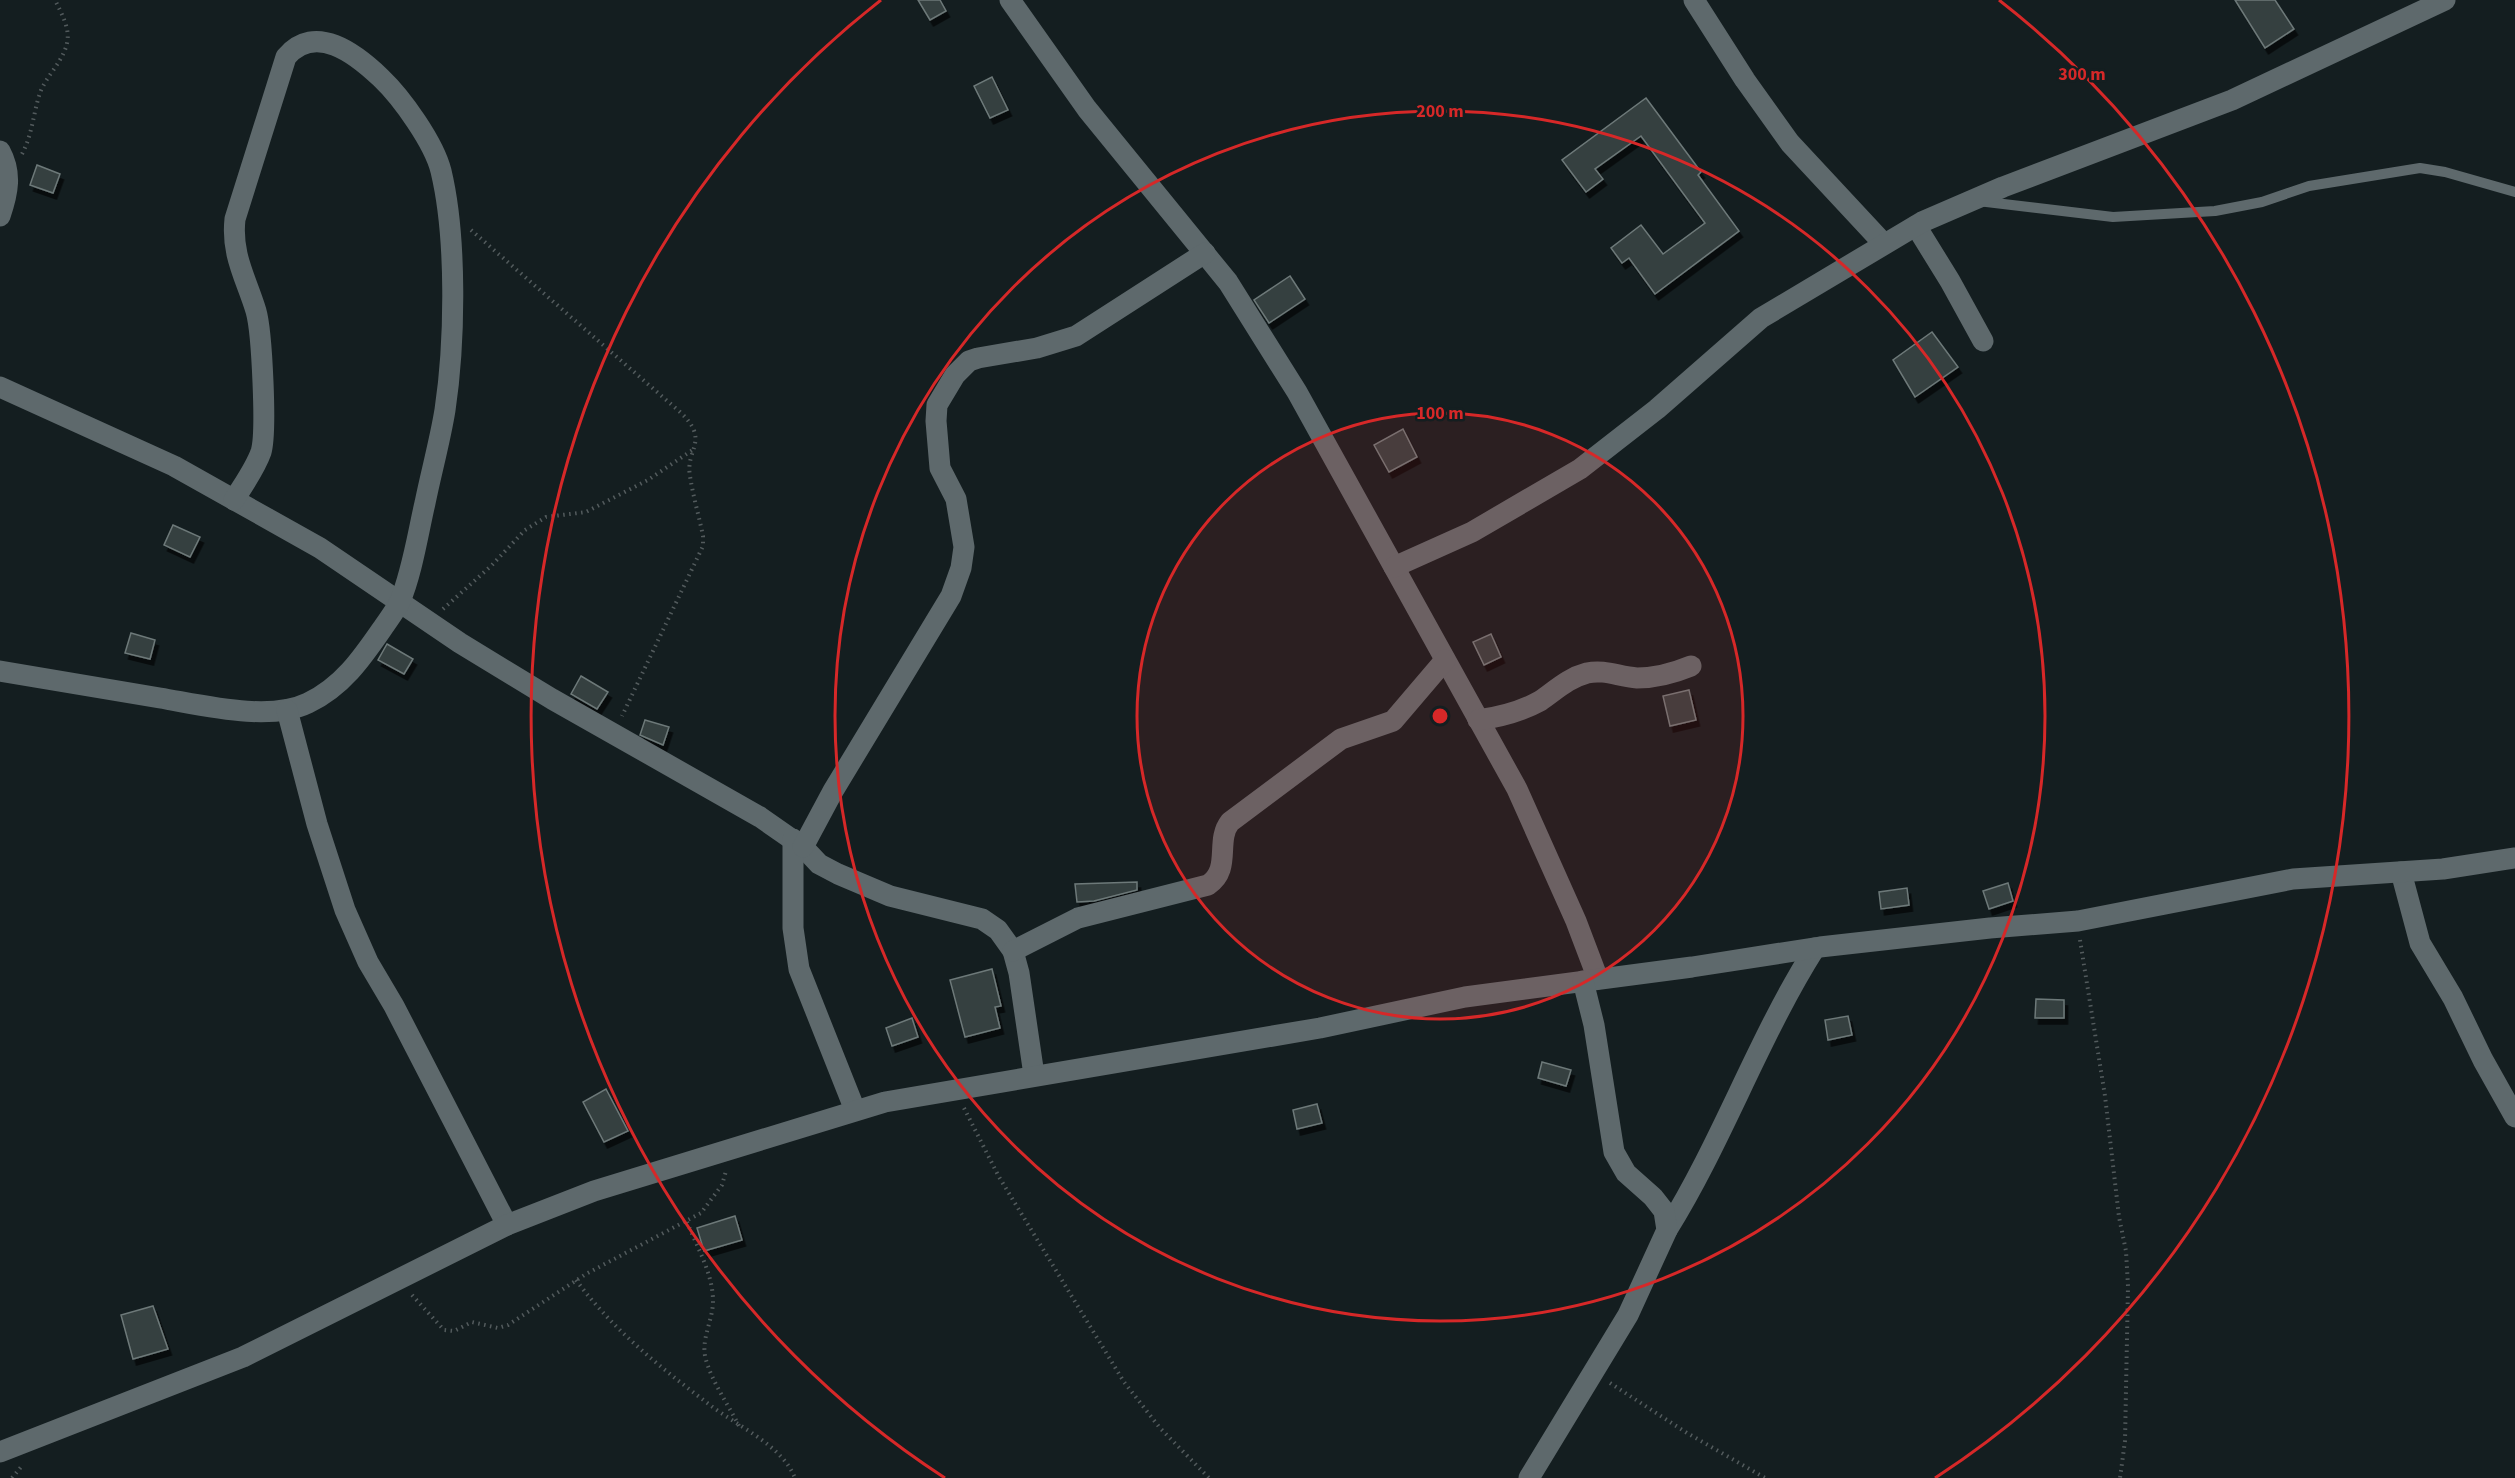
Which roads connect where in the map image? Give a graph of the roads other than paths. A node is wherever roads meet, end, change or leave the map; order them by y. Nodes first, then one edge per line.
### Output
1 (1010, 0) edge
2 (1694, 0) edge
3 (2445, 0) edge
4 (0, 151) edge
5 (2515, 192) edge
6 (1972, 201) junction
7 (0, 216) edge
8 (1916, 226) junction
9 (1884, 244) junction
10 (1204, 253) junction
11 (1983, 341) dead end
12 (0, 387) edge
13 (234, 500) junction
14 (1394, 567) junction
15 (400, 602) junction
16 (1445, 660) junction
17 (1691, 666) dead end
18 (0, 671) edge
19 (287, 710) junction
20 (1478, 720) junction
21 (798, 843) junction
22 (2515, 858) edge
23 (2402, 872) junction
24 (1815, 948) junction
25 (1013, 951) junction
26 (1590, 980) junction
27 (1034, 1075) junction
28 (855, 1110) junction
29 (2515, 1117) edge
30 (507, 1225) junction
31 (1667, 1230) junction
32 (0, 1452) edge
33 (1529, 1478) edge

1 - 10 street
2 - 9 street
3 - 6 street
4 - 7 street
5 - 6 lane
6 - 8 street
8 - 9 street
8 - 11 street
9 - 14 street
10 - 14 street
10 - 21 street
12 - 13 street
13 - 15 street
13 - 15 street
14 - 16 street
15 - 19 street
15 - 21 street
16 - 20 street
16 - 25 street
17 - 20 street
18 - 19 street
19 - 30 street
20 - 26 street
21 - 25 street
21 - 28 street
22 - 23 street
23 - 24 street
23 - 29 street
24 - 26 street
24 - 31 street
25 - 27 street
26 - 27 street
26 - 31 street
27 - 28 street
28 - 30 street
30 - 32 street
31 - 33 street

